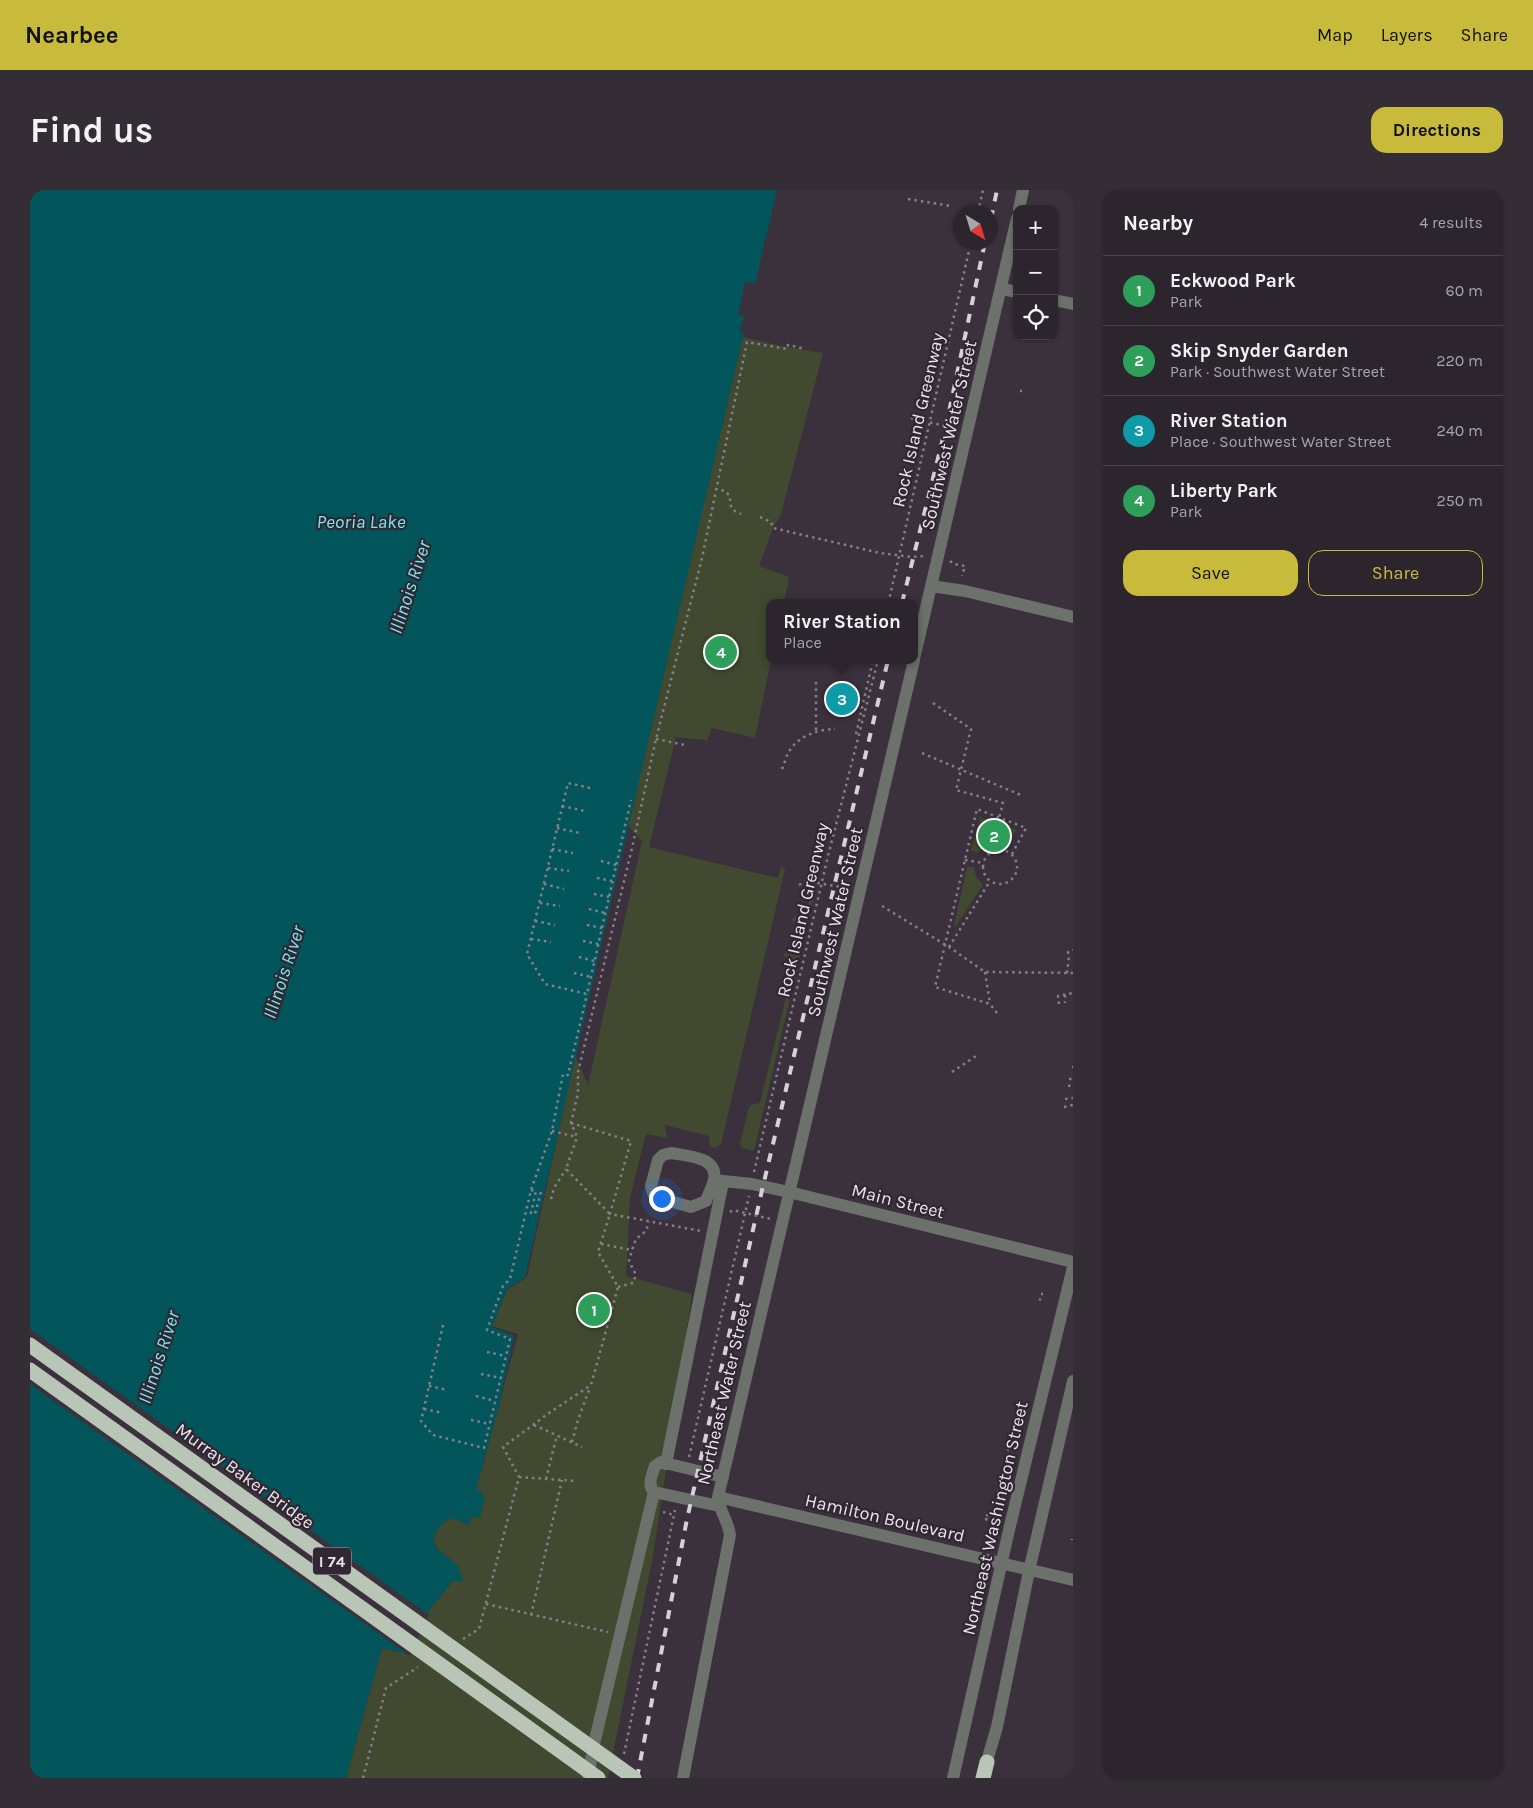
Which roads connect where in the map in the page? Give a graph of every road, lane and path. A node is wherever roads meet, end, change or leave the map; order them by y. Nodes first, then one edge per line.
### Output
1 (983, 190) edge
2 (1023, 190) edge
3 (908, 199) dead end
4 (980, 205) edge
5 (1020, 205) edge
6 (951, 206) dead end
7 (1013, 237) edge
8 (969, 250) edge
9 (1002, 288) junction
10 (1013, 291) edge
11 (1058, 301) edge
12 (1073, 304) edge
13 (802, 348) dead end
14 (911, 418) dead end
15 (930, 422) junction
16 (958, 429) dead end
17 (716, 489) junction
18 (741, 514) dead end
19 (760, 517) dead end
20 (900, 555) junction
21 (929, 555) dead end
22 (949, 560) dead end
23 (961, 578) dead end
24 (931, 586) junction
25 (889, 599) edge
26 (1072, 613) edge
27 (918, 643) edge
28 (872, 664) edge
29 (877, 664) edge
30 (913, 664) edge
31 (816, 682) dead end
32 (866, 684) junction
33 (871, 686) junction
34 (934, 703) dead end
35 (835, 729) dead end
36 (816, 731) junction
37 (856, 734) dead end
38 (656, 739) junction
39 (685, 745) dead end
40 (922, 753) dead end
41 (782, 768) dead end
42 (961, 769) junction
43 (590, 788) dead end
44 (1023, 796) dead end
45 (631, 800) dead end
46 (562, 806) junction
47 (586, 811) dead end
48 (999, 818) junction
49 (557, 828) junction
50 (580, 833) dead end
51 (552, 848) junction
52 (573, 853) dead end
53 (1012, 854) junction
54 (965, 860) junction
55 (601, 861) dead end
56 (983, 863) junction
57 (616, 865) junction
58 (548, 868) junction
59 (569, 871) dead end
60 (597, 878) dead end
61 (612, 881) junction
62 (990, 881) junction
63 (544, 884) junction
64 (822, 884) junction
65 (799, 886) dead end
66 (564, 889) dead end
67 (594, 894) dead end
68 (848, 894) dead end
69 (609, 897) junction
70 (539, 902) junction
71 (560, 906) dead end
72 (882, 906) dead end
73 (589, 909) dead end
74 (605, 912) junction
75 (535, 921) junction
76 (555, 925) dead end
77 (587, 925) dead end
78 (602, 928) junction
79 (531, 939) junction
80 (583, 941) dead end
81 (551, 942) dead end
82 (598, 944) junction
83 (946, 945) junction
84 (949, 947) junction
85 (1073, 950) edge
86 (1073, 954) edge
87 (1069, 956) junction
88 (579, 957) dead end
89 (594, 961) junction
90 (985, 972) junction
91 (574, 973) dead end
92 (1067, 973) junction
93 (1073, 973) edge
94 (591, 977) junction
95 (1073, 993) edge
96 (587, 994) junction
97 (1065, 995) junction
98 (1066, 1003) dead end
99 (990, 1004) junction
100 (1059, 1004) dead end
101 (997, 1013) dead end
102 (979, 1054) dead end
103 (952, 1072) dead end
104 (1073, 1085) edge
105 (1068, 1086) dead end
106 (1073, 1098) edge
107 (1065, 1099) dead end
108 (1073, 1106) edge
109 (1064, 1107) dead end
110 (571, 1123) junction
111 (552, 1131) junction
112 (577, 1137) junction
113 (756, 1166) dead end
114 (566, 1169) junction
115 (718, 1181) junction
116 (531, 1190) junction
117 (541, 1192) dead end
118 (789, 1192) junction
119 (551, 1199) dead end
120 (610, 1214) junction
121 (649, 1222) dead end
122 (601, 1244) junction
123 (632, 1250) junction
124 (1073, 1262) edge
125 (1073, 1267) edge
126 (618, 1287) junction
127 (444, 1325) dead end
128 (30, 1345) edge
129 (486, 1352) dead end
130 (506, 1356) junction
131 (30, 1370) edge
132 (481, 1374) dead end
133 (501, 1378) junction
134 (1073, 1381) edge
135 (591, 1385) junction
136 (429, 1386) junction
137 (448, 1390) dead end
138 (476, 1396) dead end
139 (495, 1401) junction
140 (424, 1409) junction
141 (443, 1413) dead end
142 (471, 1420) dead end
143 (490, 1424) junction
144 (534, 1424) junction
145 (557, 1435) junction
146 (572, 1442) junction
147 (582, 1447) dead end
148 (666, 1464) junction
149 (519, 1477) junction
150 (722, 1477) junction
151 (546, 1479) junction
152 (562, 1480) junction
153 (576, 1481) dead end
154 (654, 1492) junction
155 (718, 1502) junction
156 (986, 1515) dead end
157 (991, 1516) dead end
158 (985, 1519) dead end
159 (990, 1520) dead end
160 (1002, 1564) junction
161 (1029, 1571) junction
162 (1073, 1580) edge
163 (486, 1604) junction
164 (532, 1615) junction
165 (622, 1635) junction
166 (462, 1639) dead end
167 (424, 1664) dead end
168 (987, 1762) joint
169 (362, 1778) edge
170 (588, 1778) edge
171 (598, 1778) edge
172 (634, 1778) edge
173 (683, 1778) edge
174 (953, 1778) edge
175 (983, 1778) edge

1 - 4 path
2 - 5 street
3 - 6 path
7 - 9 street, Southwest Water Street
8 - 15 path, Rock Island Greenway
9 - 10 street
9 - 24 street, Southwest Water Street
11 - 12 street
13 - 17 path
14 - 15 path
15 - 16 path
15 - 20 path, Rock Island Greenway
17 - 18 path
17 - 38 path
19 - 20 path
20 - 21 path
20 - 25 path, Rock Island Greenway
22 - 23 path
24 - 26 street
24 - 27 street, Southwest Water Street
28 - 32 path
29 - 33 path, Rock Island Greenway
30 - 118 street, Southwest Water Street
31 - 36 path
32 - 33 path
32 - 37 path
33 - 64 path, Rock Island Greenway
34 - 42 path
35 - 36 path
36 - 41 path
38 - 39 path
38 - 110 path
40 - 42 path
42 - 44 path
42 - 48 path
43 - 46 path
45 - 57 path
46 - 47 path
46 - 49 path
48 - 53 path
48 - 54 path
49 - 50 path
49 - 51 path
51 - 52 path
51 - 58 path
53 - 56 path
53 - 62 path
54 - 56 path
54 - 83 path
55 - 57 path
56 - 62 path
57 - 61 path
58 - 59 path
58 - 63 path
60 - 61 path
61 - 69 path
62 - 84 path
63 - 66 path
63 - 70 path
64 - 65 path
64 - 68 path
64 - 113 path, Rock Island Greenway
67 - 69 path
69 - 74 path
70 - 71 path
70 - 75 path
72 - 83 path
73 - 74 path
74 - 78 path
75 - 76 path
75 - 79 path
77 - 78 path
78 - 82 path
79 - 81 path
79 - 96 path
80 - 82 path
82 - 89 path
83 - 84 path
83 - 99 path
84 - 90 path
85 - 87 path
86 - 87 path
87 - 92 path
88 - 89 path
89 - 94 path
90 - 92 path
90 - 99 path
91 - 94 path
92 - 93 path
94 - 96 path
95 - 97 path
96 - 111 path
97 - 98 path
97 - 100 path
99 - 101 path
102 - 103 path
104 - 105 path
106 - 107 path
108 - 109 path
110 - 112 path
110 - 120 path
111 - 112 path
111 - 116 path
112 - 114 path
114 - 119 path
114 - 120 path
115 - 115 street
115 - 118 street, Main Street
115 - 148 street
116 - 117 path
116 - 130 path
118 - 124 street, Main Street
118 - 150 street, Northeast Water Street
120 - 122 path
121 - 123 path
122 - 123 path
122 - 126 path
123 - 126 path
125 - 160 street, Northeast Washington Street
126 - 135 path
127 - 136 path
128 - 172 highway, Murray Baker Bridge / I 74, bridge
129 - 130 path
130 - 133 path
131 - 171 highway, I 74, bridge
132 - 133 path
133 - 139 path
134 - 161 street
135 - 144 path
135 - 146 path
136 - 137 path
136 - 140 path
138 - 139 path
139 - 143 path
140 - 141 path
140 - 143 path
142 - 143 path
144 - 145 path
144 - 149 path
145 - 146 path
145 - 151 path
146 - 147 path
148 - 150 street
148 - 154 street
149 - 151 path
149 - 163 path
150 - 155 street, Northeast Water Street
151 - 152 path
152 - 153 path
152 - 164 path
154 - 155 street, Hamilton Boulevard
154 - 165 street
155 - 160 street, Hamilton Boulevard
155 - 173 street, Northeast Water Street
156 - 157 path
158 - 159 path
160 - 161 street, Hamilton Boulevard
160 - 174 street, Northeast Washington Street
161 - 162 street, Hamilton Boulevard
161 - 168 street
163 - 164 path
163 - 166 path
164 - 165 path
165 - 170 street
167 - 169 path
168 - 175 highway

